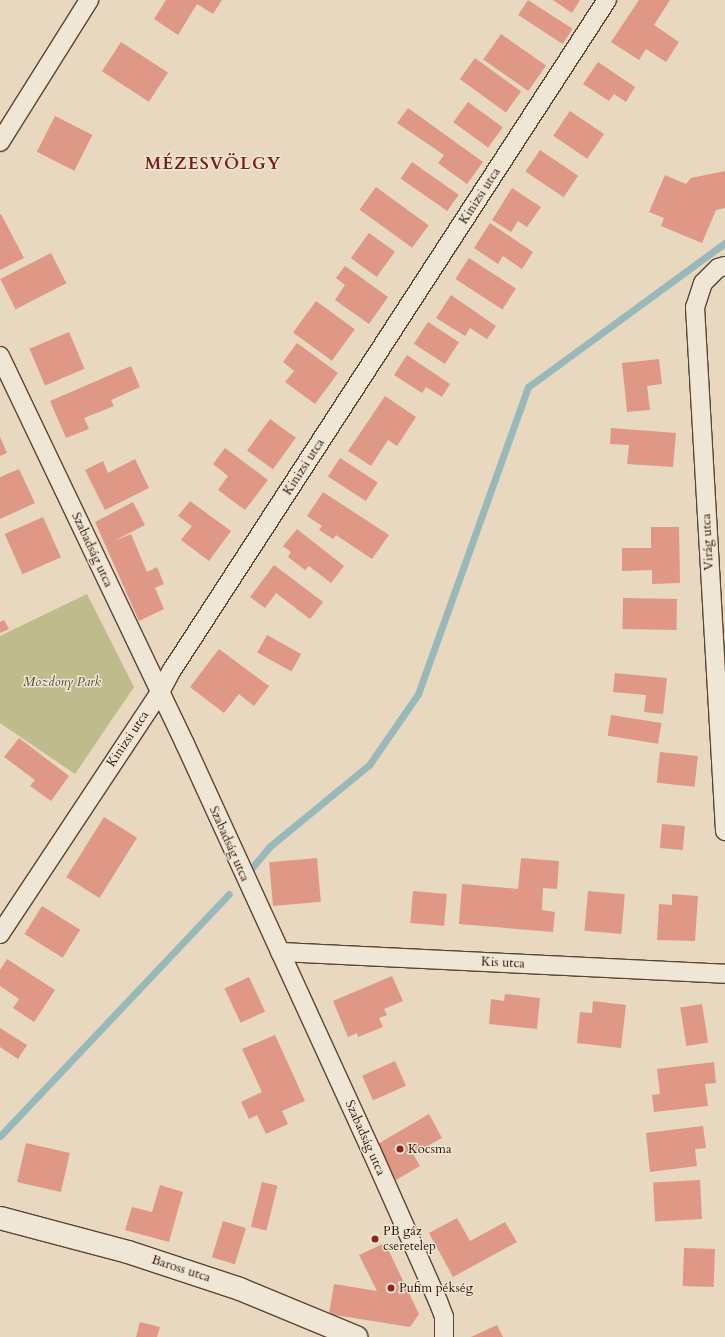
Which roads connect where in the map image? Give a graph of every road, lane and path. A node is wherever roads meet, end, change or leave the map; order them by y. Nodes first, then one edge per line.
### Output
1 (89, 0) edge
2 (607, 0) edge
3 (0, 142) edge
4 (725, 266) edge
5 (0, 356) edge
6 (159, 694) junction
7 (725, 831) edge
8 (0, 934) edge
9 (280, 952) junction
10 (725, 974) edge
11 (0, 1218) edge
12 (356, 1337) edge
13 (444, 1337) edge

1 - 3 street
2 - 6 street, Kinizsi utca
4 - 7 street, Virág utca
5 - 6 street, Szabadság utca
6 - 8 street, Kinizsi utca
6 - 9 street, Szabadság utca
9 - 10 street, Kis utca
9 - 13 street, Szabadság utca
11 - 12 street, Baross utca

